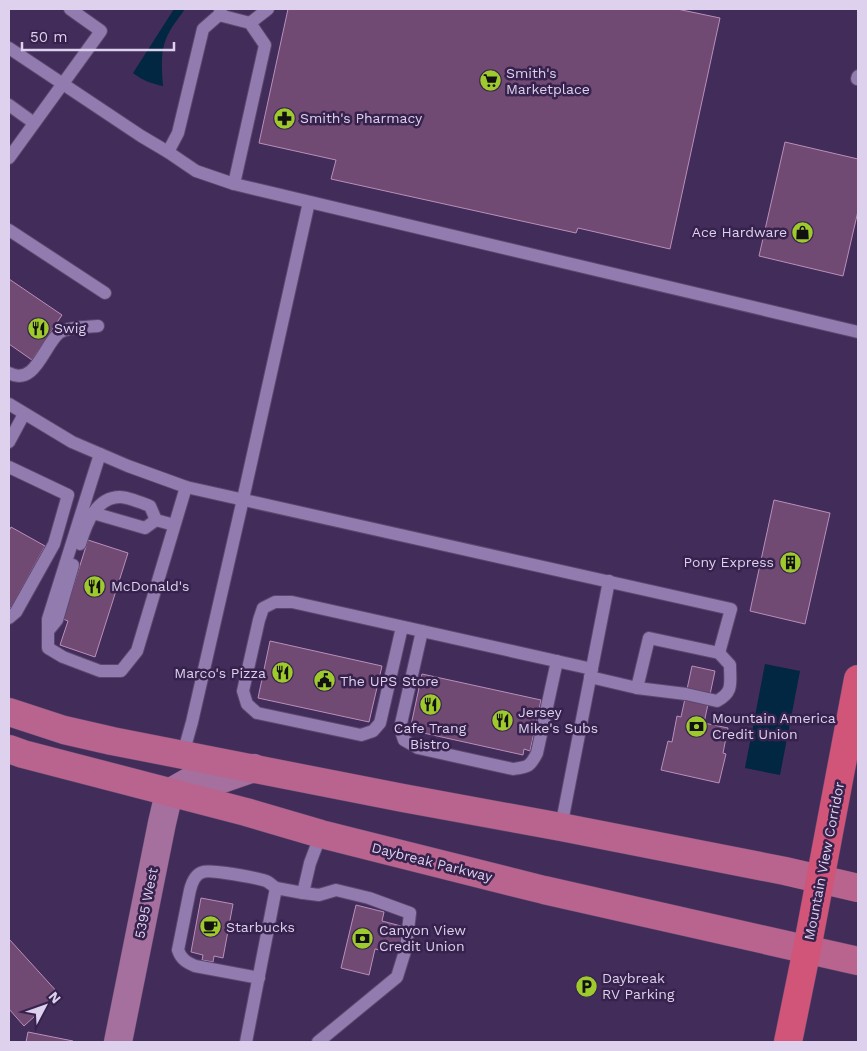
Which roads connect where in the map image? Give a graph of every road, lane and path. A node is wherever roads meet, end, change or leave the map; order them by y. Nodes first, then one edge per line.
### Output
1 (70, 9) edge
2 (268, 9) edge
3 (220, 12) edge
4 (250, 23) junction
5 (9, 48) edge
6 (62, 83) junction
7 (9, 105) edge
8 (34, 123) junction
9 (168, 152) junction
10 (9, 158) edge
11 (234, 184) junction
12 (309, 202) junction
13 (9, 230) edge
14 (105, 293) dead end
15 (98, 326) dead end
16 (858, 332) edge
17 (9, 373) edge
18 (9, 404) edge
19 (24, 414) junction
20 (9, 442) edge
21 (100, 454) junction
22 (9, 467) edge
23 (186, 487) junction
24 (243, 499) junction
25 (92, 513) junction
26 (156, 520) junction
27 (174, 525) junction
28 (609, 581) junction
29 (9, 618) edge
30 (402, 627) junction
31 (48, 630) junction
32 (422, 631) junction
33 (719, 652) junction
34 (557, 661) junction
35 (591, 673) junction
36 (858, 679) edge
37 (637, 688) junction
38 (9, 712) edge
39 (16, 752) edge
40 (183, 754) junction
41 (254, 768) junction
42 (169, 793) junction
43 (562, 827) junction
44 (321, 834) junction
45 (821, 878) junction
46 (276, 888) junction
47 (858, 888) edge
48 (303, 893) junction
49 (807, 949) junction
50 (858, 961) edge
51 (258, 978) junction
52 (118, 1042) edge
53 (248, 1042) edge
54 (318, 1042) edge
55 (788, 1042) edge

1 - 6 lane
2 - 4 lane
3 - 4 lane
3 - 9 lane
4 - 11 lane
5 - 6 lane
6 - 8 lane
6 - 9 lane
7 - 8 lane
8 - 10 lane
9 - 11 lane
11 - 12 lane
12 - 16 lane
12 - 24 lane
13 - 14 lane
15 - 17 lane
18 - 19 lane
19 - 20 lane
19 - 21 lane
21 - 23 lane
21 - 31 lane
22 - 29 lane
23 - 24 lane
23 - 27 lane
24 - 28 lane
24 - 40 lane
25 - 26 lane
25 - 26 lane
25 - 31 lane
26 - 27 lane
27 - 31 lane
28 - 33 lane
28 - 35 lane
30 - 30 lane
30 - 32 lane
32 - 34 lane
32 - 34 lane
33 - 37 lane
33 - 37 lane
34 - 35 lane
35 - 37 lane
35 - 43 lane
36 - 45 highway, Mountain View Corridor
38 - 40 main road
39 - 40 main road
39 - 42 main road, Daybreak Parkway
40 - 41 main road
41 - 42 street
41 - 43 main road
42 - 44 main road, Daybreak Parkway
42 - 52 street, 5395 West
43 - 45 main road
44 - 48 lane
44 - 49 main road, Daybreak Parkway
45 - 47 main road
45 - 49 highway, Mountain View Corridor
46 - 48 lane
46 - 51 lane
46 - 51 lane
48 - 54 lane
49 - 50 main road, Daybreak Parkway
49 - 55 highway, Mountain View Corridor
51 - 53 lane

